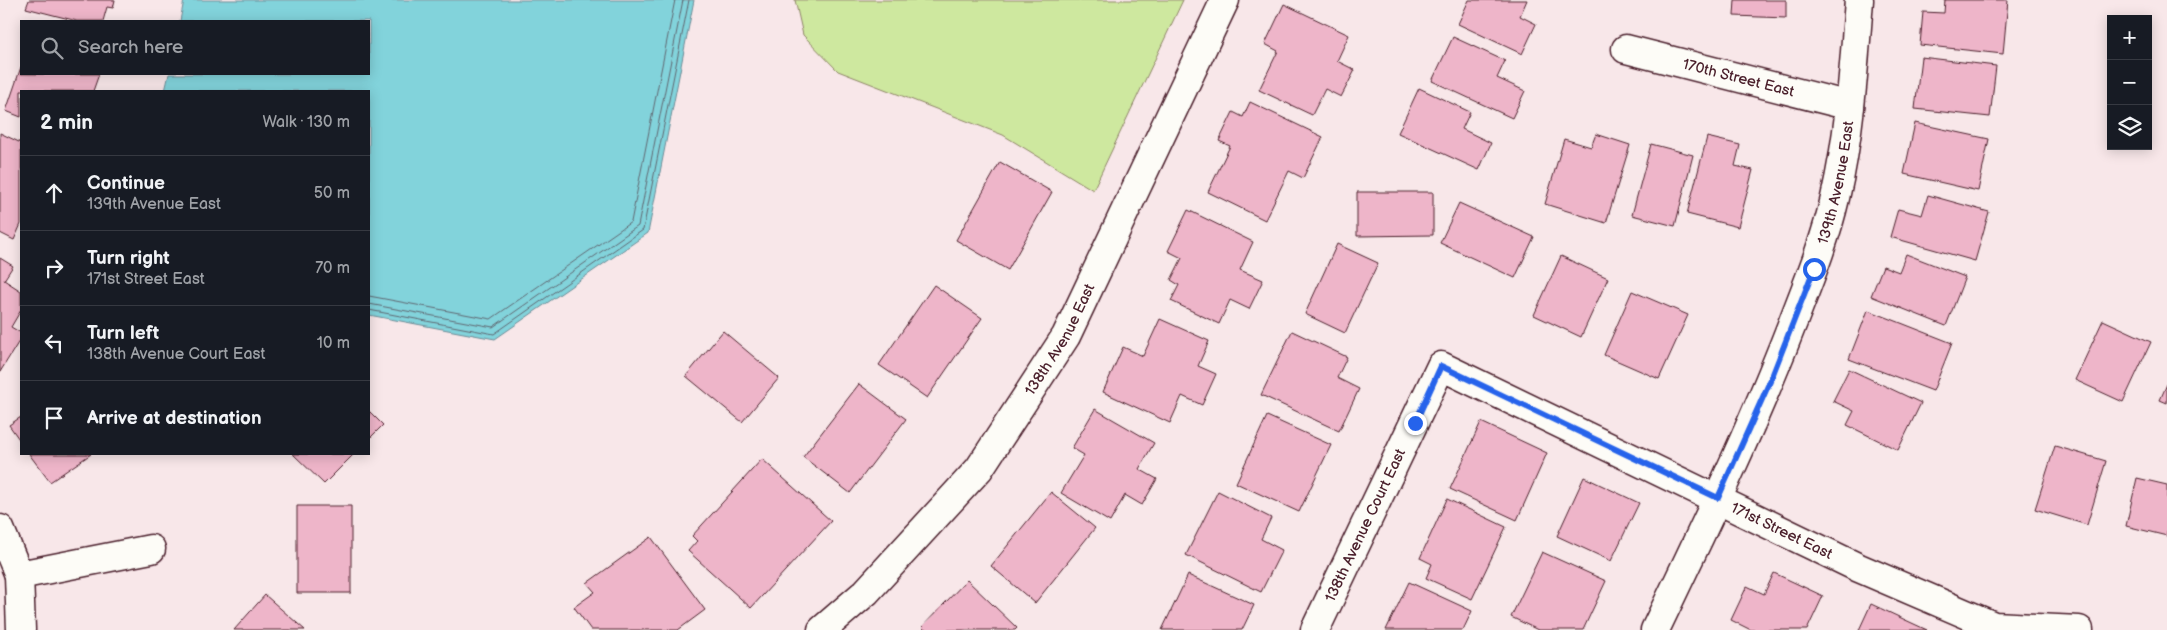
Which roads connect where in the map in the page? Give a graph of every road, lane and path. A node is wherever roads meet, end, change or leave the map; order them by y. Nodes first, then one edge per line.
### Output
1 (1226, 0) edge
2 (1859, 0) edge
3 (1626, 49) dead end
4 (1850, 106) junction
5 (1441, 366) joint
6 (1718, 498) junction
7 (0, 529) edge
8 (151, 549) dead end
9 (19, 575) junction
10 (1993, 628) edge
11 (20, 630) edge
12 (822, 630) edge
13 (1315, 630) edge
14 (1655, 630) edge
15 (2079, 630) edge

1 - 12 street, 138th Avenue East
2 - 4 street, 139th Avenue East
3 - 4 street, 170th Street East
4 - 6 street, 139th Avenue East
5 - 6 street, 171st Street East
5 - 13 street, 138th Avenue Court East
6 - 10 street, 171st Street East
6 - 14 street, 139th Avenue East
7 - 9 street
8 - 9 street
9 - 11 street
10 - 15 street, 171st Street East

